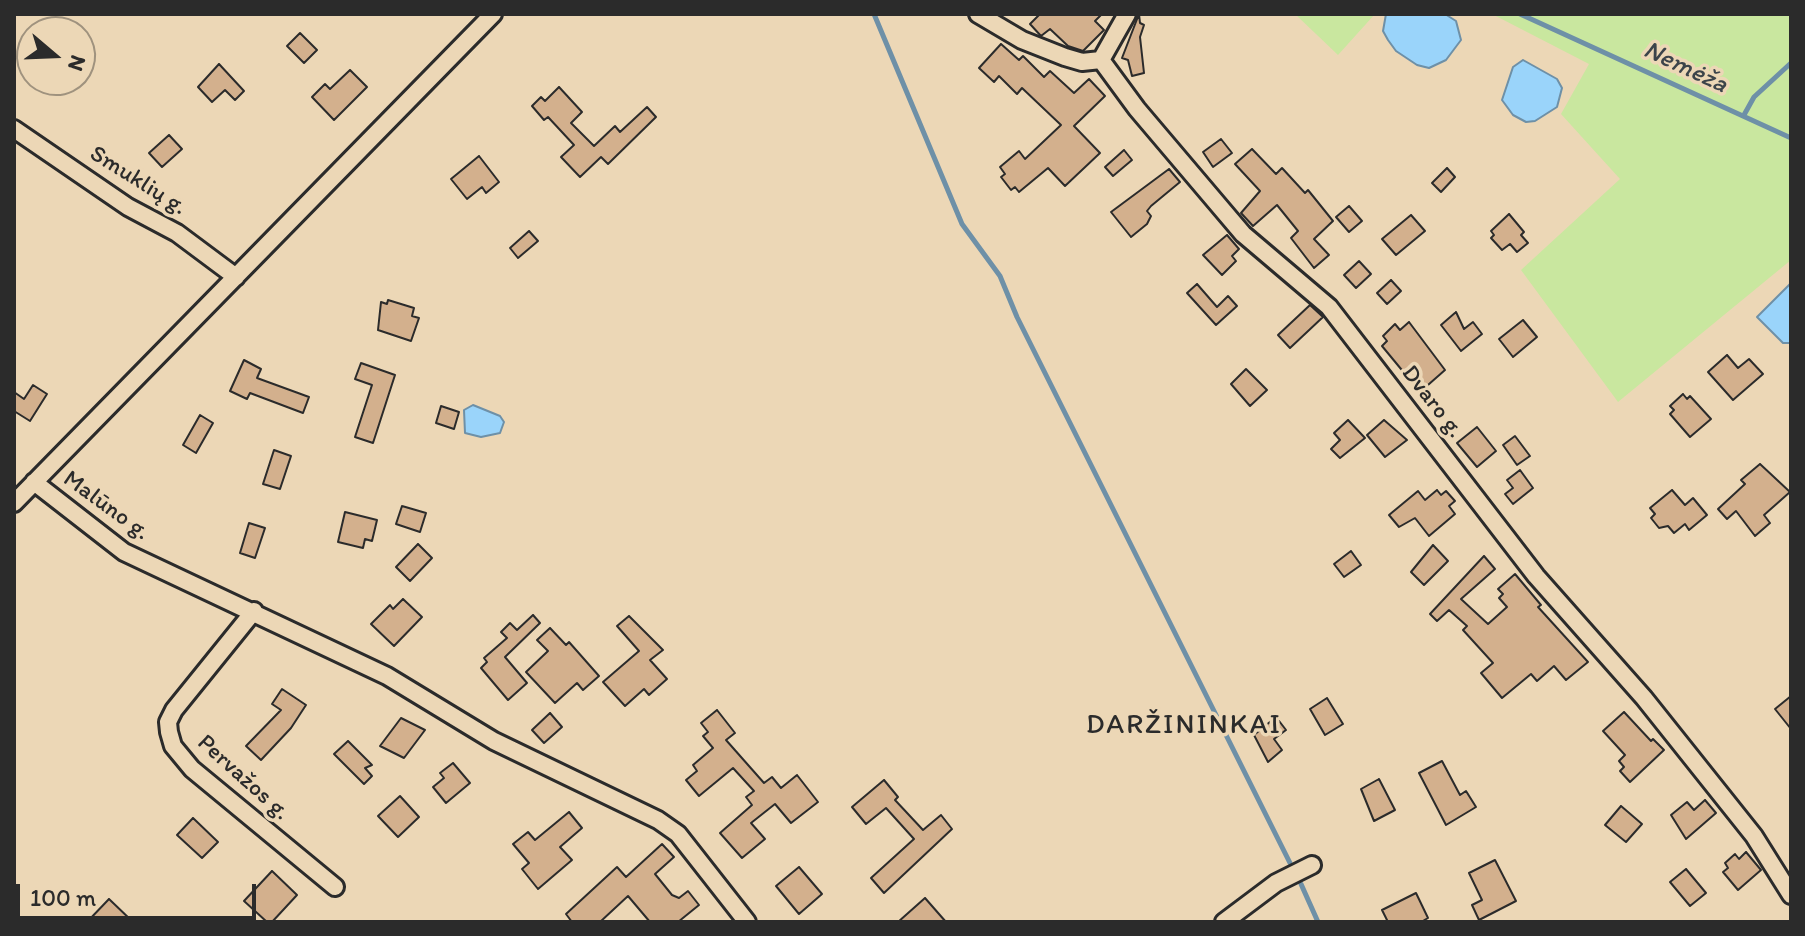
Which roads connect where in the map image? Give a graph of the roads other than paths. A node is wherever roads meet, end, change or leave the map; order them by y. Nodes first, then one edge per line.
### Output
1 (493, 14) edge
2 (978, 14) edge
3 (1127, 14) edge
4 (1101, 60) junction
5 (14, 129) edge
6 (236, 277) junction
7 (34, 482) junction
8 (14, 503) edge
9 (254, 611) junction
10 (1312, 865) dead end
11 (335, 887) dead end
12 (1791, 895) edge
13 (747, 922) edge
14 (1224, 922) edge

1 - 6 street, Malūno g.
2 - 4 street
3 - 4 street
4 - 12 street, Dvaro g.
5 - 6 street, Smuklių g.
6 - 7 street, Malūno g.
7 - 8 street
7 - 9 street, Malūno g.
9 - 11 street, Pervažos g.
9 - 13 street, Malūno g.
10 - 14 street

